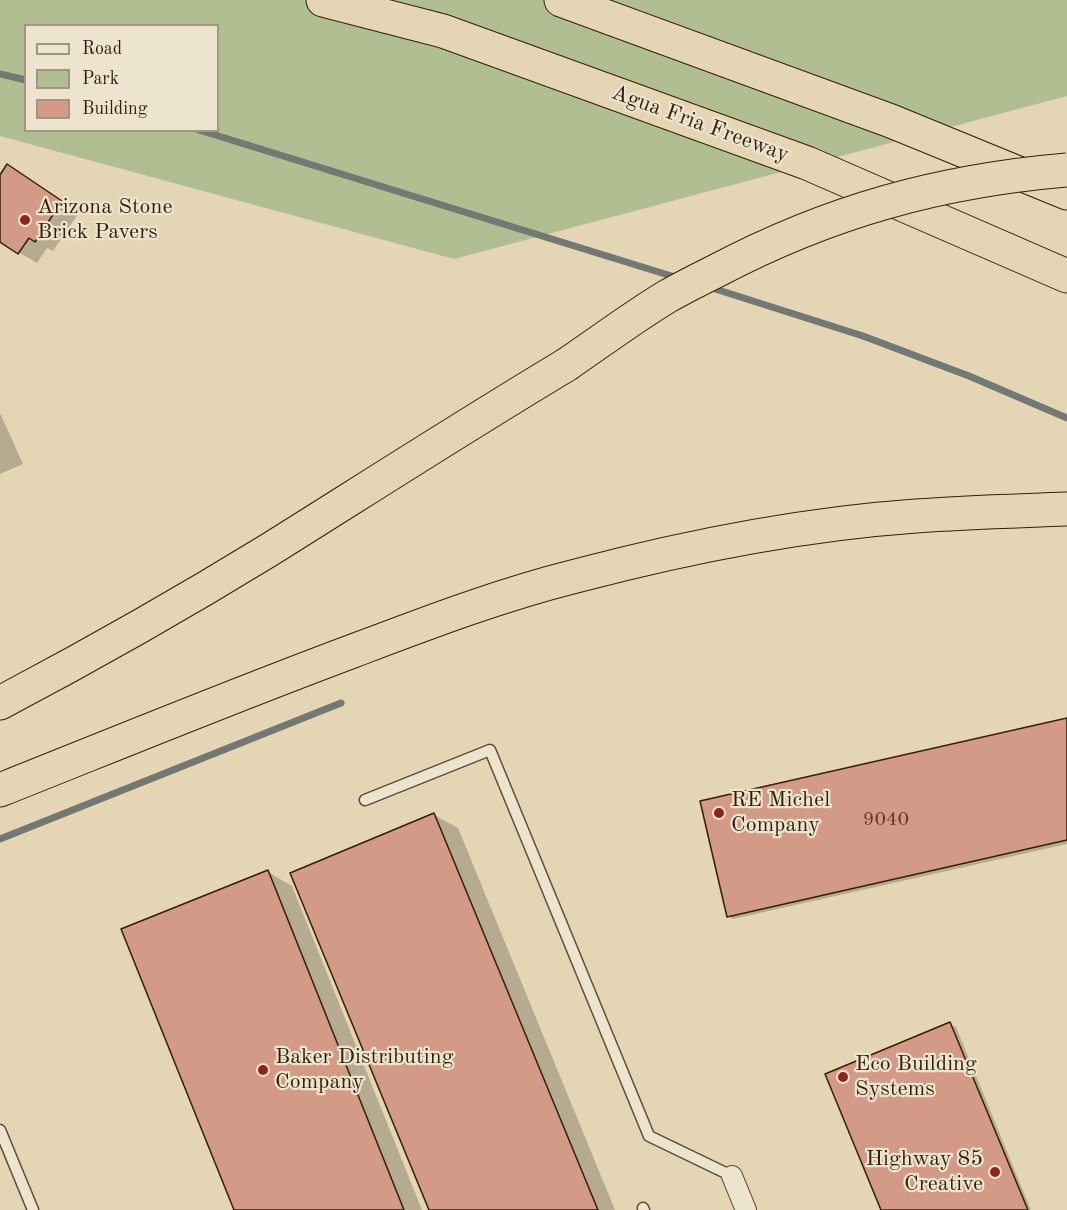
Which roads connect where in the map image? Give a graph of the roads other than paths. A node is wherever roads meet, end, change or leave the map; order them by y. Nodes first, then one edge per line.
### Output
1 (323, 0) edge
2 (561, 0) edge
3 (1067, 170) edge
4 (1067, 193) edge
5 (1067, 276) edge
6 (1067, 509) edge
7 (0, 703) edge
8 (0, 790) edge
9 (365, 800) dead end
10 (0, 1130) edge
11 (732, 1176) joint
12 (33, 1210) edge
13 (746, 1210) edge

1 - 5 highway, Agua Fria Freeway
2 - 4 highway
3 - 7 highway, bridge
6 - 8 highway
9 - 11 lane
10 - 12 lane
11 - 13 street

